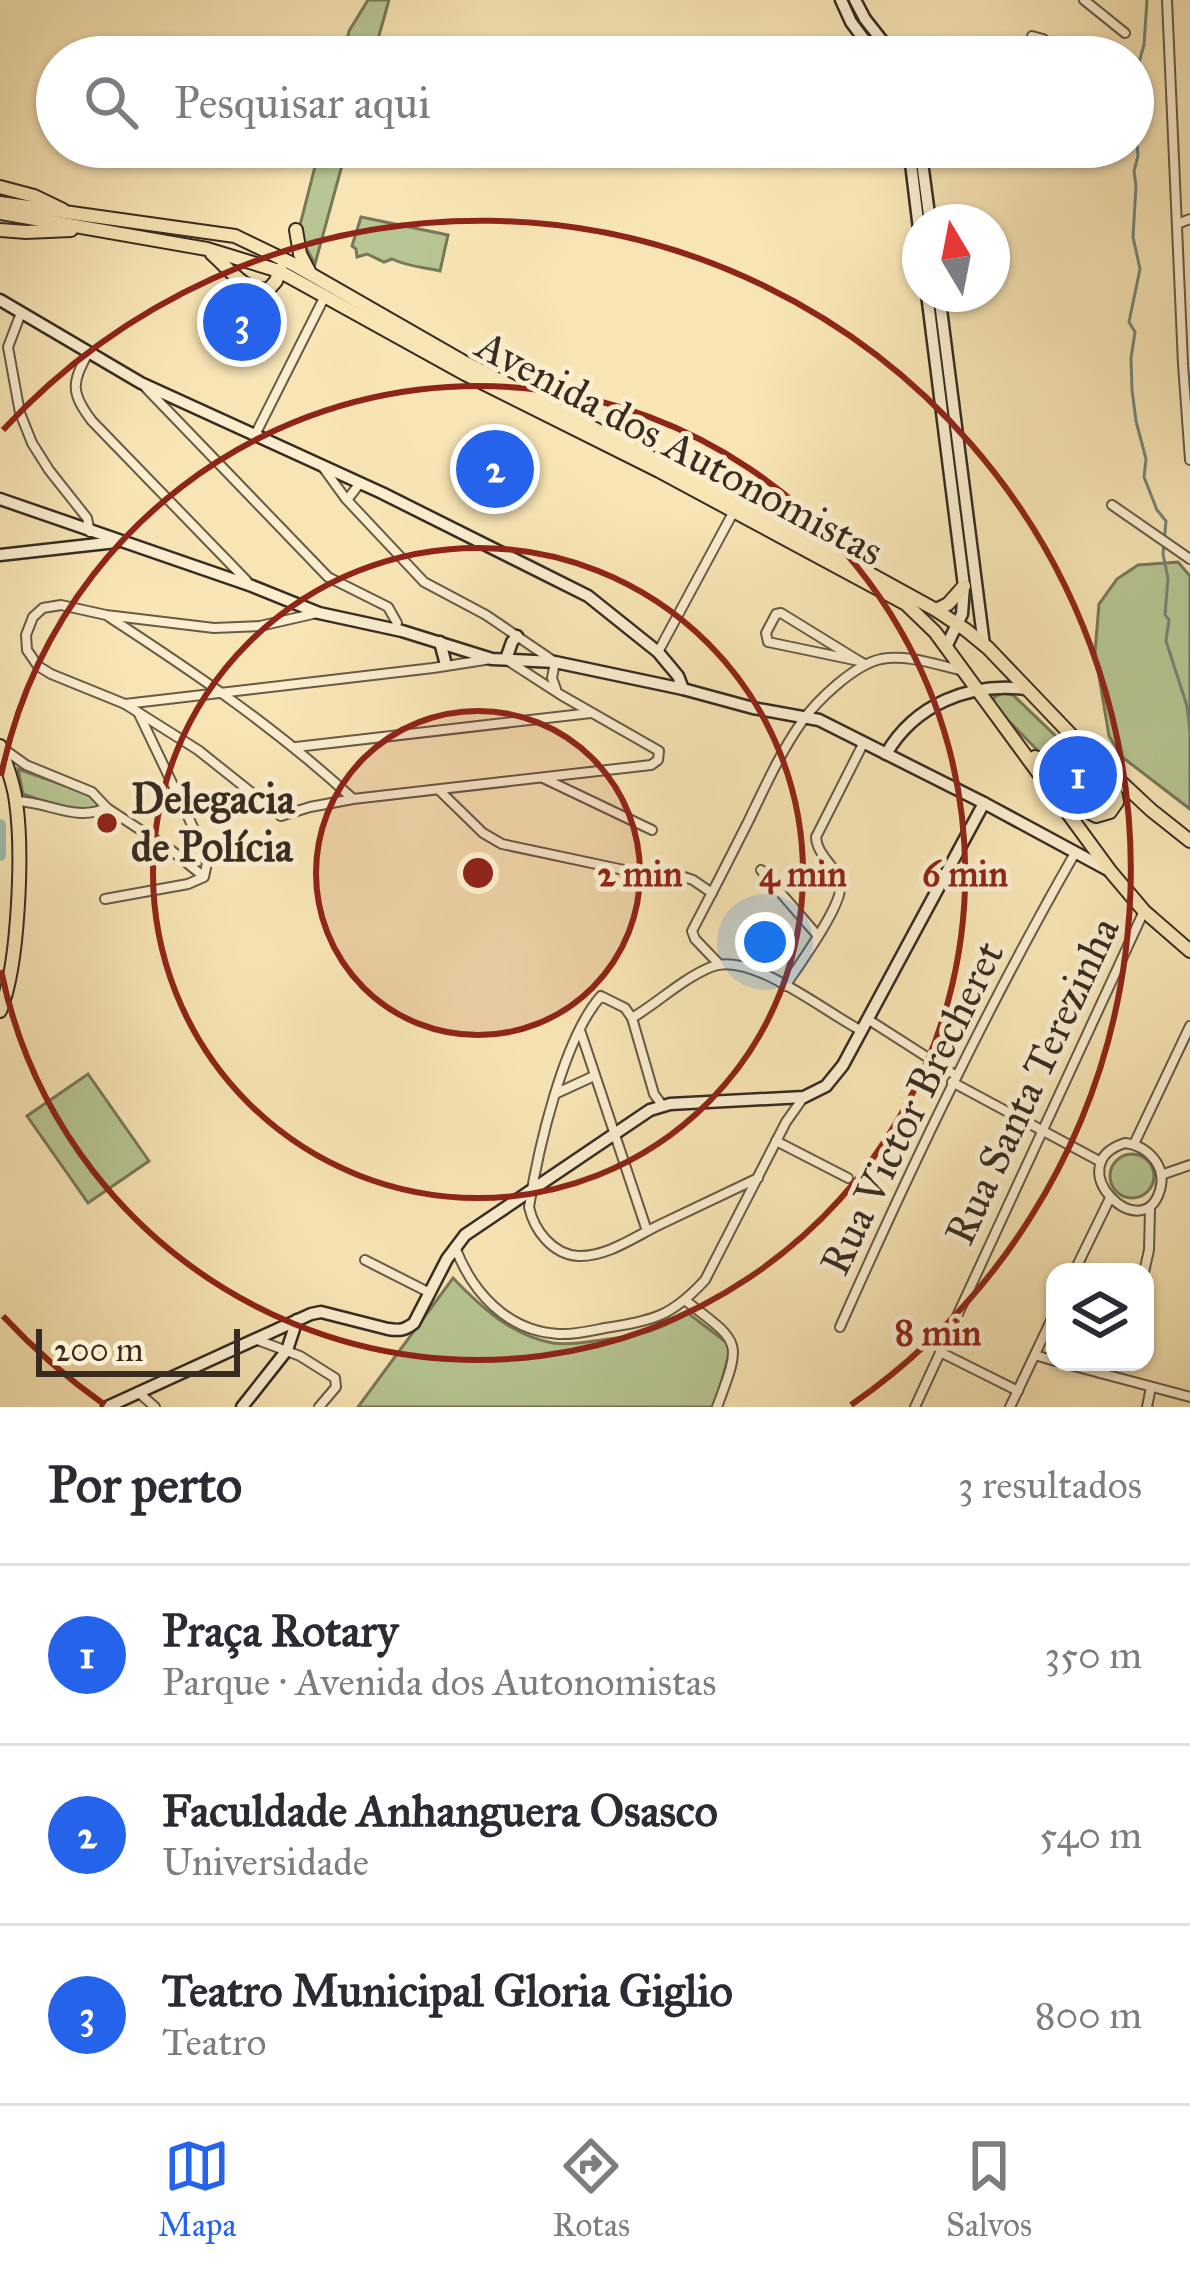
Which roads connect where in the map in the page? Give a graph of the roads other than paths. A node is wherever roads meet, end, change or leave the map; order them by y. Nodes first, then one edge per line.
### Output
1 (842, 0) edge
2 (854, 0) edge
3 (1084, 0) edge
4 (1167, 0) edge
5 (1124, 33) dead end
6 (861, 36) edge
7 (878, 36) edge
8 (1190, 133) edge
9 (1173, 136) junction
10 (912, 168) edge
11 (923, 168) edge
12 (0, 188) edge
13 (0, 203) edge
14 (916, 204) edge
15 (928, 204) edge
16 (0, 213) edge
17 (70, 214) junction
18 (53, 217) junction
19 (1190, 220) edge
20 (1178, 224) junction
21 (84, 228) junction
22 (0, 230) edge
23 (296, 230) dead end
24 (207, 249) junction
25 (282, 266) junction
26 (311, 274) junction
27 (326, 295) junction
28 (0, 299) edge
29 (930, 312) edge
30 (941, 312) edge
31 (22, 313) junction
32 (88, 352) junction
33 (1183, 364) junction
34 (1190, 380) edge
35 (141, 383) junction
36 (175, 398) junction
37 (167, 411) junction
38 (255, 435) junction
39 (1190, 460) edge
40 (321, 465) junction
41 (360, 483) junction
42 (0, 499) edge
43 (346, 499) junction
44 (1112, 505) dead end
45 (734, 512) junction
46 (90, 532) junction
47 (964, 537) junction
48 (118, 542) junction
49 (76, 548) junction
50 (0, 555) edge
51 (1190, 559) edge
52 (252, 586) junction
53 (964, 586) junction
54 (286, 602) junction
55 (936, 610) junction
56 (319, 613) junction
57 (106, 615) junction
58 (958, 625) junction
59 (260, 626) junction
60 (394, 630) junction
61 (517, 637) junction
62 (440, 642) junction
63 (985, 645) junction
64 (946, 647) junction
65 (471, 652) junction
66 (658, 652) junction
67 (492, 658) junction
68 (506, 659) junction
69 (445, 661) junction
70 (555, 662) junction
71 (862, 662) junction
72 (433, 668) junction
73 (965, 672) junction
74 (552, 678) junction
75 (537, 680) junction
76 (683, 689) junction
77 (1026, 689) junction
78 (980, 691) junction
79 (224, 692) junction
80 (566, 698) junction
81 (125, 704) junction
82 (139, 712) junction
83 (593, 712) junction
84 (806, 716) junction
85 (536, 717) junction
86 (864, 742) junction
87 (1018, 742) junction
88 (0, 746) edge
89 (295, 748) junction
90 (886, 754) junction
91 (1112, 773) junction
92 (542, 778) junction
93 (439, 790) junction
94 (353, 799) junction
95 (16, 801) junction
96 (984, 803) junction
97 (107, 808) junction
98 (652, 830) dead end
99 (1084, 836) junction
100 (1190, 841) edge
101 (1075, 853) junction
102 (760, 869) dead end
103 (1111, 872) junction
104 (204, 877) junction
105 (712, 893) junction
106 (105, 899) dead end
107 (1144, 911) junction
108 (818, 936) junction
109 (1190, 950) edge
110 (719, 964) junction
111 (785, 986) junction
112 (0, 1011) edge
113 (632, 1018) junction
114 (865, 1025) junction
115 (1190, 1026) edge
116 (580, 1031) junction
117 (594, 1076) junction
118 (954, 1079) junction
119 (555, 1094) junction
120 (804, 1097) junction
121 (775, 1098) junction
122 (655, 1103) junction
123 (786, 1122) junction
124 (1041, 1131) junction
125 (613, 1135) junction
126 (776, 1141) junction
127 (1134, 1144) junction
128 (1101, 1162) junction
129 (1190, 1165) edge
130 (1161, 1175) junction
131 (758, 1178) junction
132 (848, 1178) dead end
133 (531, 1191) junction
134 (1110, 1197) junction
135 (1150, 1209) junction
136 (646, 1231) junction
137 (455, 1246) junction
138 (365, 1260) dead end
139 (1078, 1263) edge
140 (1146, 1263) edge
141 (430, 1293) junction
142 (686, 1301) junction
143 (298, 1319) junction
144 (840, 1327) dead end
145 (1046, 1331) edge
146 (253, 1339) junction
147 (287, 1350) junction
148 (940, 1352) junction
149 (1035, 1355) junction
150 (1046, 1358) edge
151 (1093, 1371) edge
152 (1100, 1373) joint
153 (1151, 1387) junction
154 (1018, 1391) junction
155 (138, 1392) junction
156 (1190, 1397) edge
157 (107, 1407) edge
158 (155, 1407) edge
159 (242, 1407) edge
160 (320, 1407) edge
161 (717, 1407) edge
162 (915, 1407) edge
163 (1010, 1407) edge
164 (1147, 1407) edge

1 - 6 street
2 - 7 street
3 - 5 street
4 - 9 street
8 - 9 street
9 - 20 street
10 - 14 street
11 - 15 street
12 - 17 main road
13 - 18 main road
16 - 18 main road, Avenida dos Autonomistas
17 - 18 main road, Avenida dos Autonomistas
17 - 25 main road, Avenida dos Autonomistas
18 - 21 main road, Avenida dos Autonomistas
19 - 20 street
20 - 33 street
21 - 22 main road
21 - 24 main road, Avenida dos Autonomistas
23 - 26 main road
24 - 25 main road, Avenida dos Autonomistas
24 - 25 main road
25 - 26 main road, Avenida dos Autonomistas
25 - 27 main road, Avenida dos Autonomistas
26 - 55 main road, Avenida dos Autonomistas
27 - 38 street
27 - 45 main road, Avenida dos Autonomistas
28 - 31 street
29 - 47 street
30 - 47 street
31 - 32 street
31 - 46 street
32 - 35 street
32 - 52 street
33 - 34 street
33 - 39 street
35 - 36 street
35 - 37 street
36 - 37 street
36 - 38 street
37 - 60 street
38 - 40 street
40 - 41 street
40 - 43 street
41 - 43 street
41 - 66 street
42 - 46 street
43 - 61 street
44 - 51 street
45 - 64 main road, Avenida dos Autonomistas
45 - 66 street
46 - 48 street
46 - 49 street
47 - 53 street
47 - 63 street
48 - 49 street
48 - 52 street
49 - 50 street
52 - 54 street
53 - 55 main road
53 - 58 street
54 - 56 street
54 - 59 street
55 - 58 main road, Avenida dos Autonomistas
56 - 59 street
56 - 60 street
57 - 59 street
57 - 79 street
57 - 81 street
58 - 63 main road, Avenida dos Autonomistas
58 - 64 street
60 - 62 street
61 - 68 street
61 - 70 street
62 - 65 street
62 - 69 street
63 - 77 main road, Avenida dos Autonomistas
64 - 73 main road, Avenida dos Autonomistas
65 - 67 street
65 - 69 street
66 - 76 street
67 - 68 street
67 - 72 street
68 - 70 street
68 - 75 street
69 - 72 street
70 - 74 street
70 - 76 street
71 - 71 street
71 - 73 street
71 - 84 street
72 - 79 street
73 - 78 main road, Avenida dos Autonomistas
74 - 75 street
74 - 80 street
75 - 80 street
76 - 84 street
77 - 78 street
77 - 91 main road, Avenida dos Autonomistas
78 - 87 main road, Avenida dos Autonomistas
78 - 90 street
79 - 81 street
79 - 89 street
80 - 83 street
80 - 85 street
81 - 82 street
82 - 94 street
82 - 104 street
83 - 85 street
83 - 92 street
84 - 86 street
84 - 105 street
85 - 89 street
86 - 90 street
86 - 108 street
87 - 91 main road
87 - 99 main road, Avenida dos Autonomistas
88 - 95 main road
88 - 97 street
89 - 94 street
90 - 96 street
91 - 100 main road, Avenida dos Autonomistas
92 - 93 street
92 - 98 street
93 - 94 street
93 - 105 street
95 - 97 street
95 - 112 main road
96 - 101 street
96 - 114 street
97 - 104 street
99 - 101 street
99 - 103 main road, Avenida dos Autonomistas
101 - 103 street
101 - 118 street, Rua Victor Brecheret
102 - 108 street
103 - 107 main road, Avenida dos Autonomistas
104 - 106 street
105 - 110 street
107 - 109 main road, Avenida dos Autonomistas
107 - 124 street, Rua Santa Terezinha
108 - 111 street
110 - 111 street
110 - 113 street
111 - 114 street
113 - 116 street
113 - 122 street
114 - 118 street
114 - 120 street
115 - 127 street
116 - 117 street
116 - 119 street
117 - 119 street
117 - 125 street
118 - 124 street
118 - 144 street, Rua Victor Brecheret
119 - 133 street
120 - 121 street
120 - 123 street
121 - 122 street
121 - 123 street
122 - 125 street
123 - 126 street
124 - 128 street
124 - 148 street, Rua Santa Terezinha
125 - 133 street
125 - 136 street
126 - 131 street
126 - 132 street
127 - 128 street
127 - 130 street
128 - 134 street
129 - 130 street
130 - 135 street
131 - 136 street
131 - 142 street
133 - 136 street
133 - 137 street
134 - 135 street
134 - 139 street
135 - 140 street
137 - 141 street
137 - 142 street
138 - 141 street
141 - 143 street
142 - 161 street
143 - 146 street
143 - 147 street
145 - 149 street
146 - 147 street
146 - 155 street
147 - 159 street
147 - 160 street
148 - 154 street
148 - 162 street, Rua Santa Terezinha
149 - 150 street
149 - 154 street
151 - 152 street
152 - 153 street
153 - 156 street
153 - 164 street
154 - 163 street
155 - 157 street
155 - 158 street

